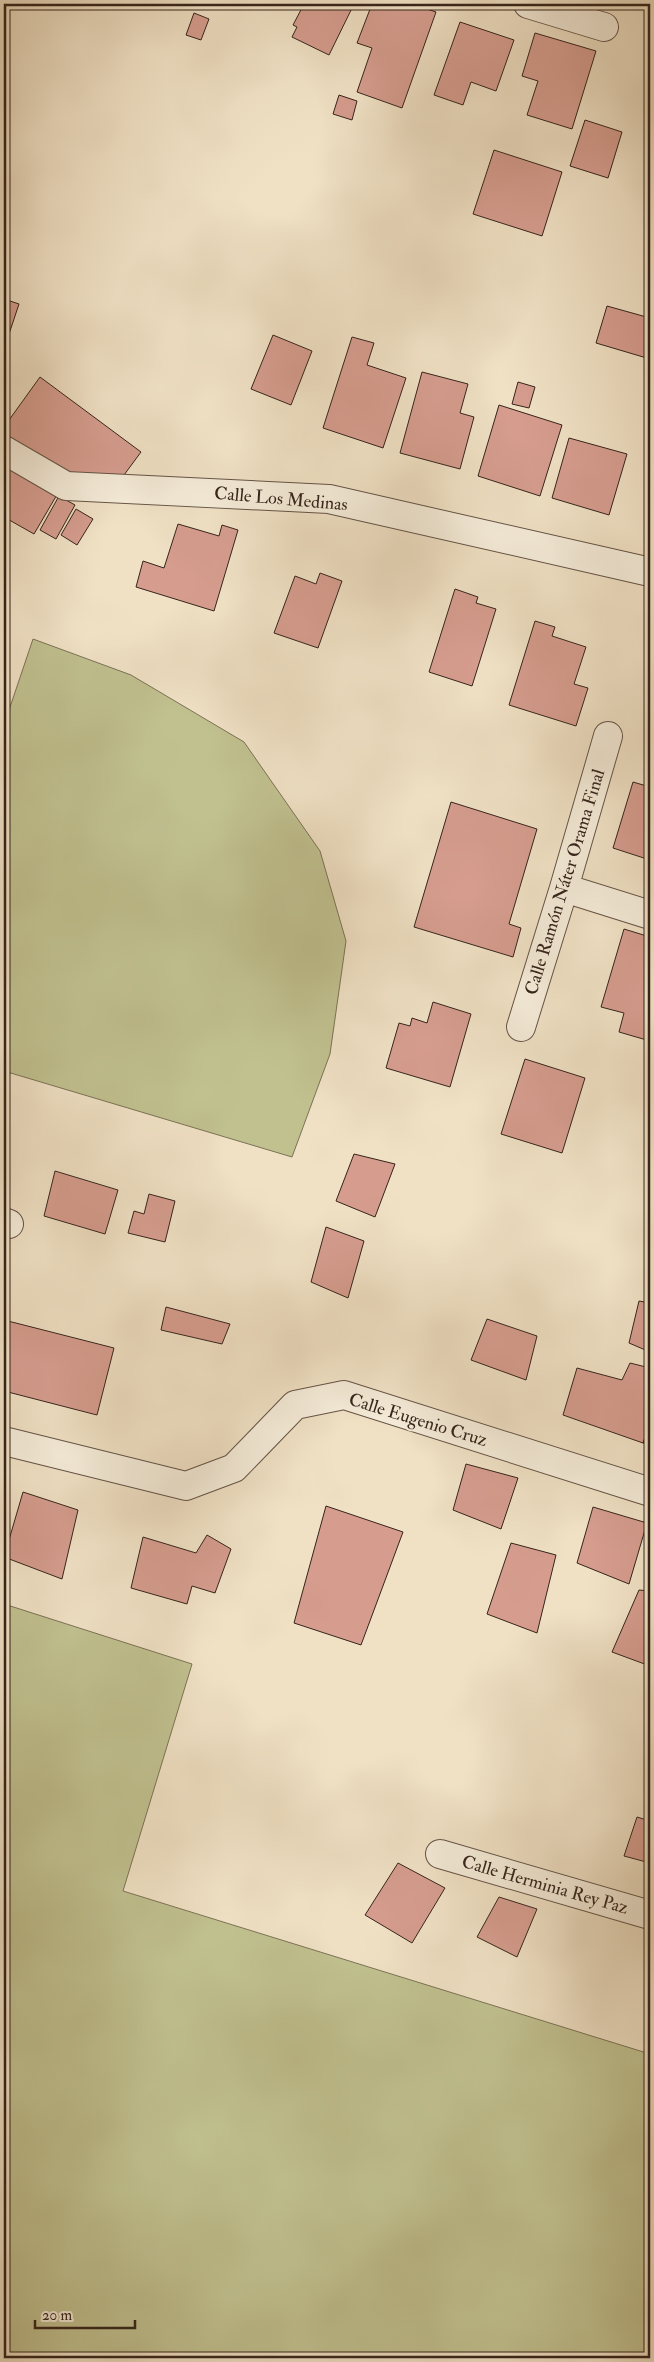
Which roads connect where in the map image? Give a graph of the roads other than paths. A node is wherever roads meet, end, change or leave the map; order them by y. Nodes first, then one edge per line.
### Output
1 (528, 4) edge
2 (604, 27) dead end
3 (4, 450) edge
4 (650, 572) edge
5 (608, 736) dead end
6 (564, 888) junction
7 (650, 915) edge
8 (521, 1027) dead end
9 (4, 1441) edge
10 (650, 1492) edge
11 (440, 1854) dead end
12 (650, 1915) edge

1 - 2 street
3 - 4 street, Calle Los Medinas
5 - 6 street, Calle Ramón Náter Orama Final
6 - 7 street
6 - 8 street, Calle Ramón Náter Orama Final
9 - 10 street, Calle Eugenio Cruz
11 - 12 street, Calle Herminia Rey Paz

